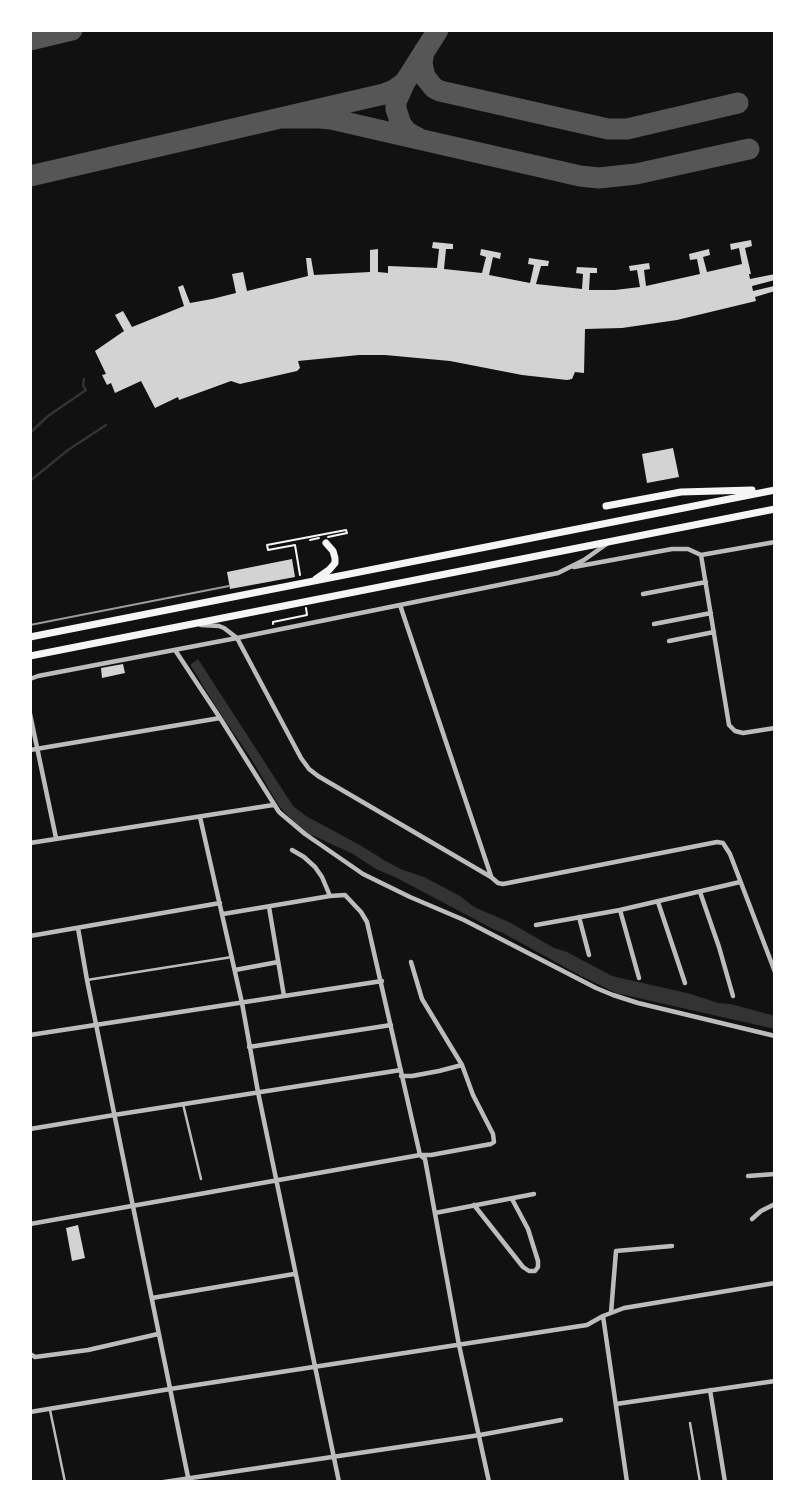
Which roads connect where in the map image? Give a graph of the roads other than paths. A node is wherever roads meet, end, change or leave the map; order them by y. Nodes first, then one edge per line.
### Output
1 (775, 490) edge
2 (606, 506) dead end
3 (775, 509) edge
4 (608, 542) junction
5 (775, 542) edge
6 (326, 543) dead end
7 (701, 555) junction
8 (569, 568) junction
9 (312, 582) junction
10 (706, 582) junction
11 (643, 594) dead end
12 (400, 605) junction
13 (711, 613) junction
14 (190, 624) junction
15 (654, 624) dead end
16 (714, 632) junction
17 (30, 637) edge
18 (237, 638) junction
19 (669, 641) dead end
20 (175, 650) junction
21 (30, 656) edge
22 (30, 679) edge
23 (30, 714) edge
24 (220, 718) junction
25 (775, 728) edge
26 (33, 749) edge
27 (273, 804) junction
28 (200, 817) junction
29 (56, 838) junction
30 (30, 843) edge
31 (292, 850) dead end
32 (491, 877) junction
33 (740, 883) junction
34 (700, 892) junction
35 (330, 896) junction
36 (658, 902) junction
37 (220, 903) junction
38 (269, 907) junction
39 (620, 910) junction
40 (223, 914) junction
41 (579, 916) junction
42 (536, 925) dead end
43 (78, 928) junction
44 (30, 936) edge
45 (589, 955) dead end
46 (232, 957) junction
47 (278, 962) junction
48 (411, 962) dead end
49 (235, 970) junction
50 (775, 972) edge
51 (639, 978) dead end
52 (87, 980) junction
53 (382, 981) junction
54 (685, 983) dead end
55 (284, 996) junction
56 (733, 996) dead end
57 (242, 1003) junction
58 (96, 1024) junction
59 (391, 1025) junction
60 (30, 1035) edge
61 (775, 1036) edge
62 (249, 1047) junction
63 (462, 1065) junction
64 (401, 1073) junction
65 (258, 1092) junction
66 (183, 1104) junction
67 (114, 1115) junction
68 (30, 1129) edge
69 (420, 1155) junction
70 (775, 1174) edge
71 (748, 1176) dead end
72 (201, 1179) dead end
73 (276, 1181) junction
74 (534, 1194) dead end
75 (512, 1199) junction
76 (775, 1204) edge
77 (474, 1205) junction
78 (133, 1206) junction
79 (435, 1213) junction
80 (752, 1219) dead end
81 (30, 1224) edge
82 (672, 1246) dead end
83 (294, 1274) junction
84 (775, 1283) edge
85 (152, 1298) junction
86 (611, 1313) junction
87 (603, 1316) junction
88 (158, 1334) junction
89 (459, 1345) junction
90 (30, 1355) edge
91 (315, 1367) junction
92 (775, 1381) edge
93 (170, 1388) junction
94 (710, 1390) junction
95 (616, 1404) junction
96 (50, 1409) junction
97 (30, 1412) edge
98 (561, 1420) dead end
99 (691, 1423) dead end
100 (480, 1435) junction
101 (333, 1458) junction
102 (188, 1480) edge
103 (65, 1482) edge
104 (164, 1482) edge
105 (339, 1482) edge
106 (489, 1482) edge
107 (627, 1482) edge
108 (700, 1482) edge
109 (725, 1482) edge

1 - 2 main road
1 - 9 main road
3 - 4 main road
4 - 8 street
4 - 14 main road
5 - 7 street
6 - 9 main road
7 - 8 street
7 - 10 street
8 - 12 street
9 - 17 main road
10 - 11 street
10 - 13 street
12 - 18 street
12 - 32 street
13 - 15 street
13 - 16 street
14 - 18 street
14 - 21 main road
16 - 19 street
16 - 25 street
18 - 20 street
18 - 32 street
20 - 22 street
20 - 24 street
23 - 26 street
24 - 26 street
24 - 27 street
26 - 29 street
27 - 28 street
27 - 61 street
28 - 29 street
28 - 37 street
29 - 30 street
31 - 35 street
32 - 33 street
33 - 34 street
33 - 50 street
34 - 36 street
34 - 56 street
35 - 38 street
35 - 53 street
36 - 39 street
36 - 54 street
37 - 40 street
37 - 43 street
38 - 40 street
38 - 47 street
39 - 41 street
39 - 51 street
40 - 46 street
41 - 42 street
41 - 45 street
43 - 44 street
43 - 52 street
46 - 49 street
46 - 52 lane
47 - 49 street
47 - 55 street
48 - 63 street
49 - 57 street
52 - 58 street
53 - 55 street
53 - 59 street
55 - 57 street
57 - 58 street
57 - 62 street
58 - 60 street
58 - 67 street
59 - 62 street
59 - 64 street
62 - 65 street
63 - 64 street
63 - 69 street
64 - 65 street
64 - 69 street
65 - 66 street
65 - 73 street
66 - 67 street
66 - 72 lane
67 - 68 street
67 - 78 street
69 - 73 street
69 - 79 street
70 - 71 street
73 - 78 street
73 - 83 street
74 - 75 street
75 - 77 street
75 - 77 street
76 - 80 street
77 - 79 street
78 - 81 street
78 - 85 street
79 - 89 street
82 - 86 street
83 - 85 street
83 - 91 street
84 - 86 street
85 - 88 street
86 - 87 street
87 - 89 street
87 - 95 street
88 - 90 street
88 - 93 street
89 - 91 street
89 - 100 street
91 - 93 street
91 - 101 street
92 - 94 street
93 - 96 street
93 - 102 street
94 - 95 street
94 - 109 street
95 - 107 street
96 - 97 street
96 - 103 lane
98 - 100 street
99 - 108 lane
100 - 101 street
100 - 106 street
101 - 102 street
101 - 105 street
102 - 104 street

